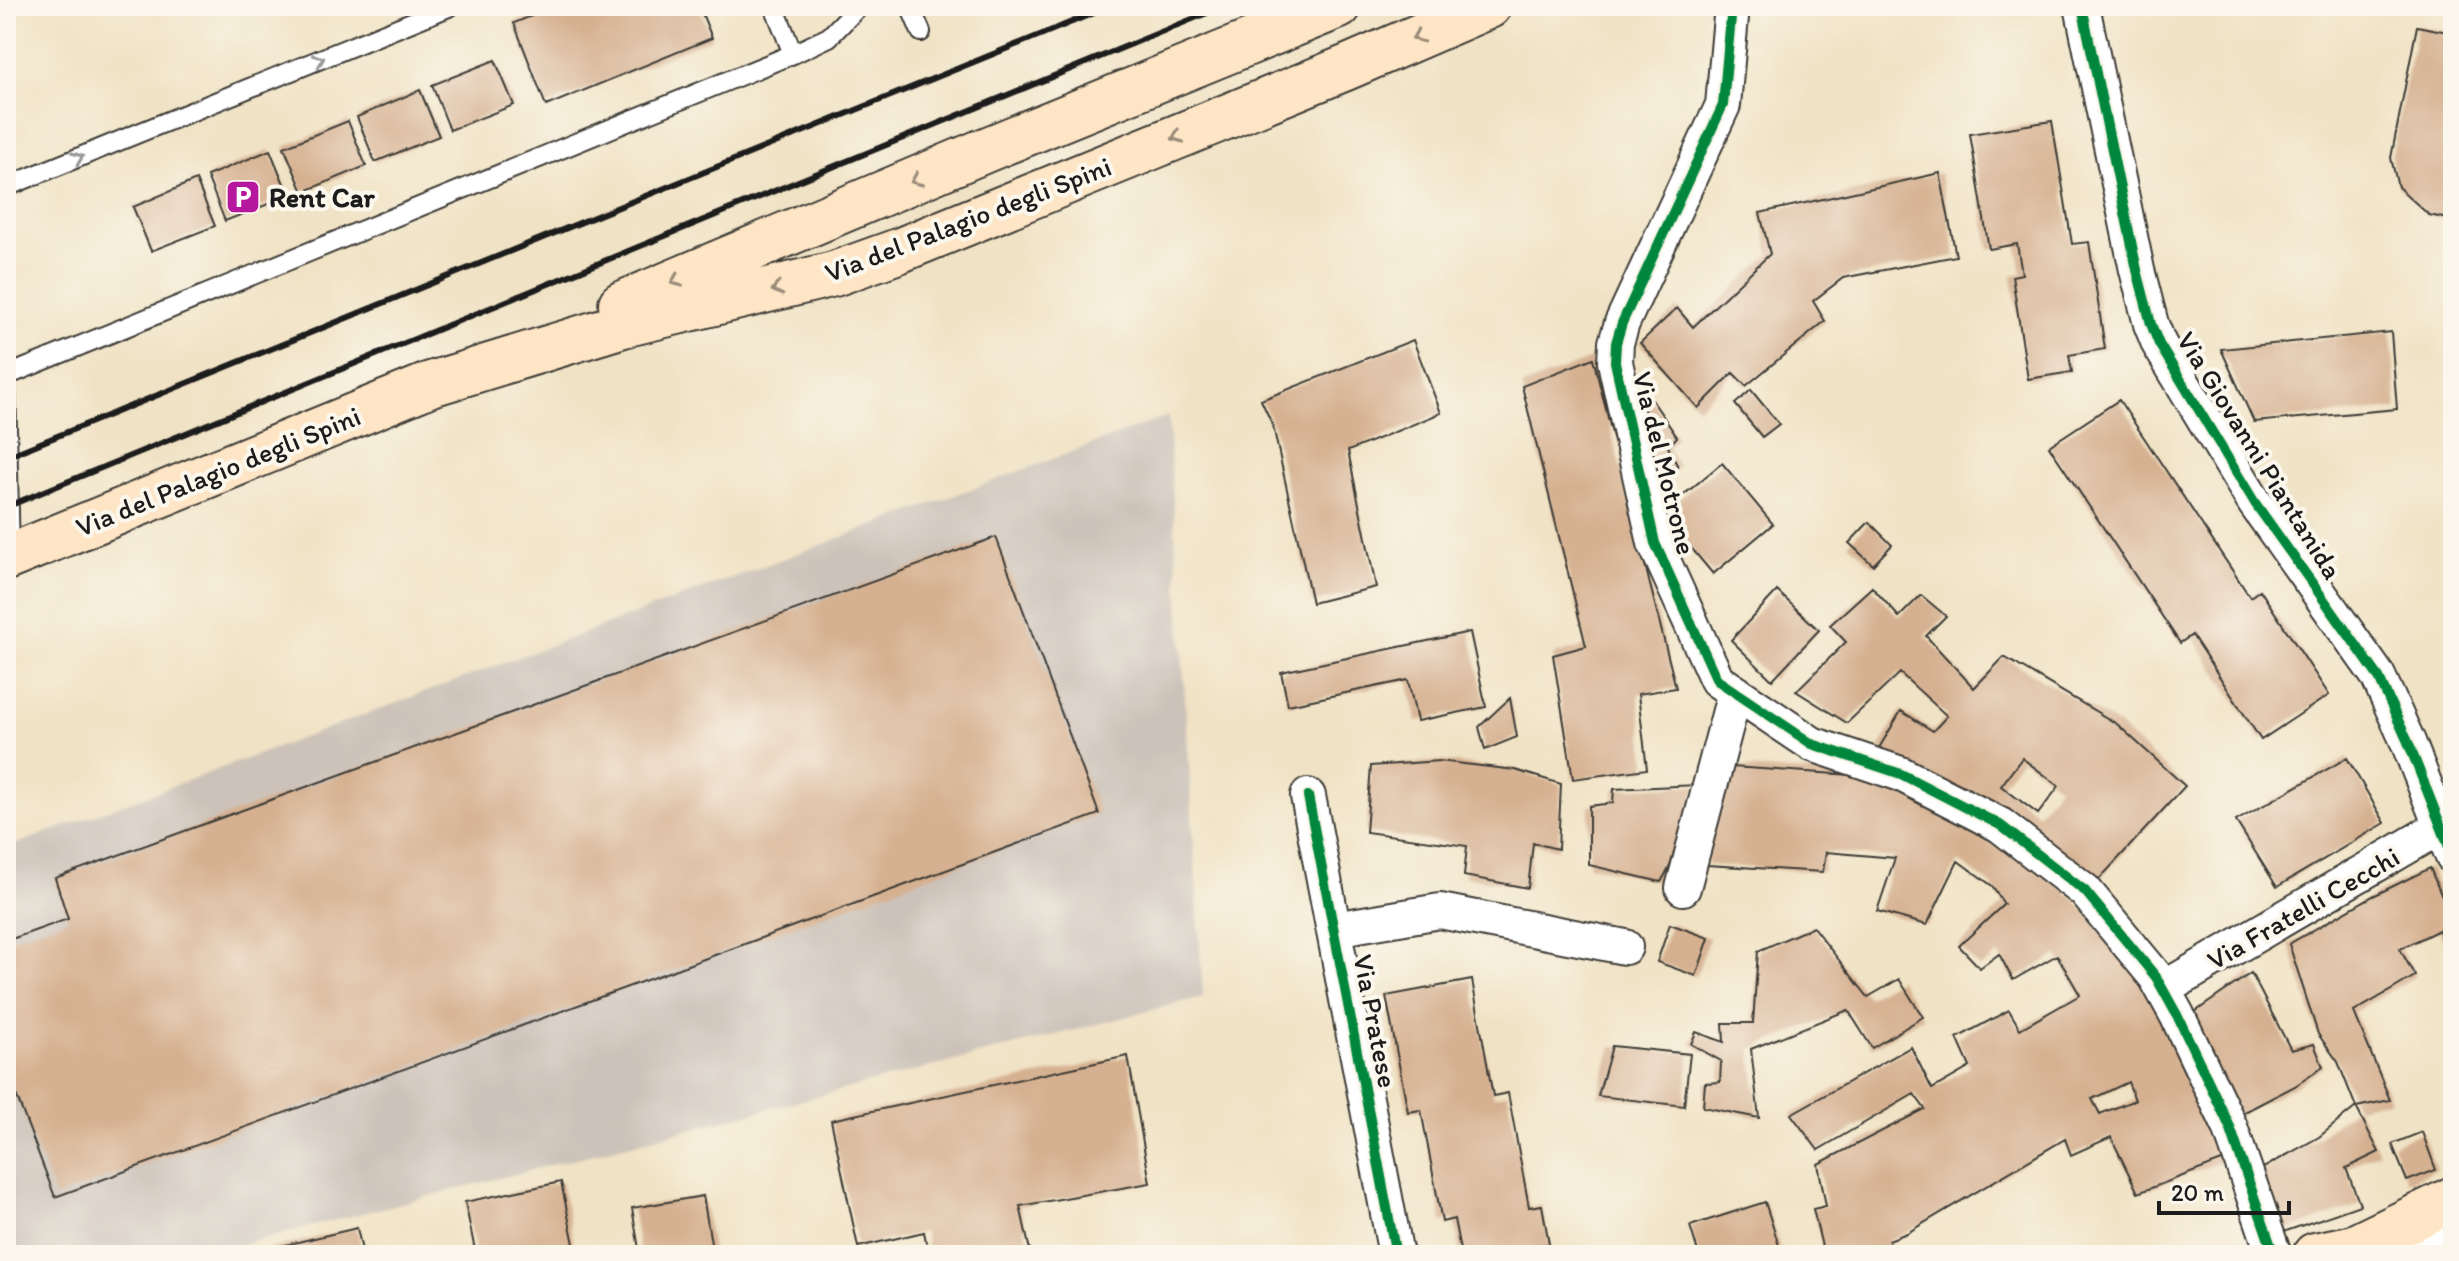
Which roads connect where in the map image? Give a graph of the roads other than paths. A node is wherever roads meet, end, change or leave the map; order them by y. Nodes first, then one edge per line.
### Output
1 (451, 6) edge
2 (774, 6) edge
3 (859, 6) edge
4 (910, 6) edge
5 (1339, 6) edge
6 (1489, 6) edge
7 (1732, 6) edge
8 (2082, 6) edge
9 (921, 32) dead end
10 (793, 54) junction
11 (6, 187) edge
12 (6, 376) edge
13 (431, 384) junction
14 (6, 386) edge
15 (8, 558) edge
16 (1735, 692) junction
17 (1308, 796) dead end
18 (2448, 842) edge
19 (1683, 888) dead end
20 (1334, 929) junction
21 (1625, 947) dead end
22 (2163, 989) junction
23 (2453, 1199) edge
24 (2453, 1239) edge
25 (2335, 1251) edge
26 (1396, 1255) edge
27 (2274, 1255) edge

11 -> 1 lane
2 - 10 lane
3 - 10 lane
4 - 9 lane
5 -> 13 main road, Via del Palagio degli Spini
6 -> 13 main road, Via del Palagio degli Spini
7 - 16 street, Via del Motrone
8 - 18 street, Via Giovanni Piantanida
10 - 12 lane
13 - 15 main road, Via del Palagio degli Spini
14 - 15 lane
16 - 19 street
16 - 22 street, Via del Motrone
17 - 20 street, Via Pratese
18 - 22 street, Via Fratelli Cecchi
20 - 21 street, Via Pratese
20 - 26 street, Via Pratese
22 - 27 street, Via del Motrone
23 - 25 main road
24 - 25 street

